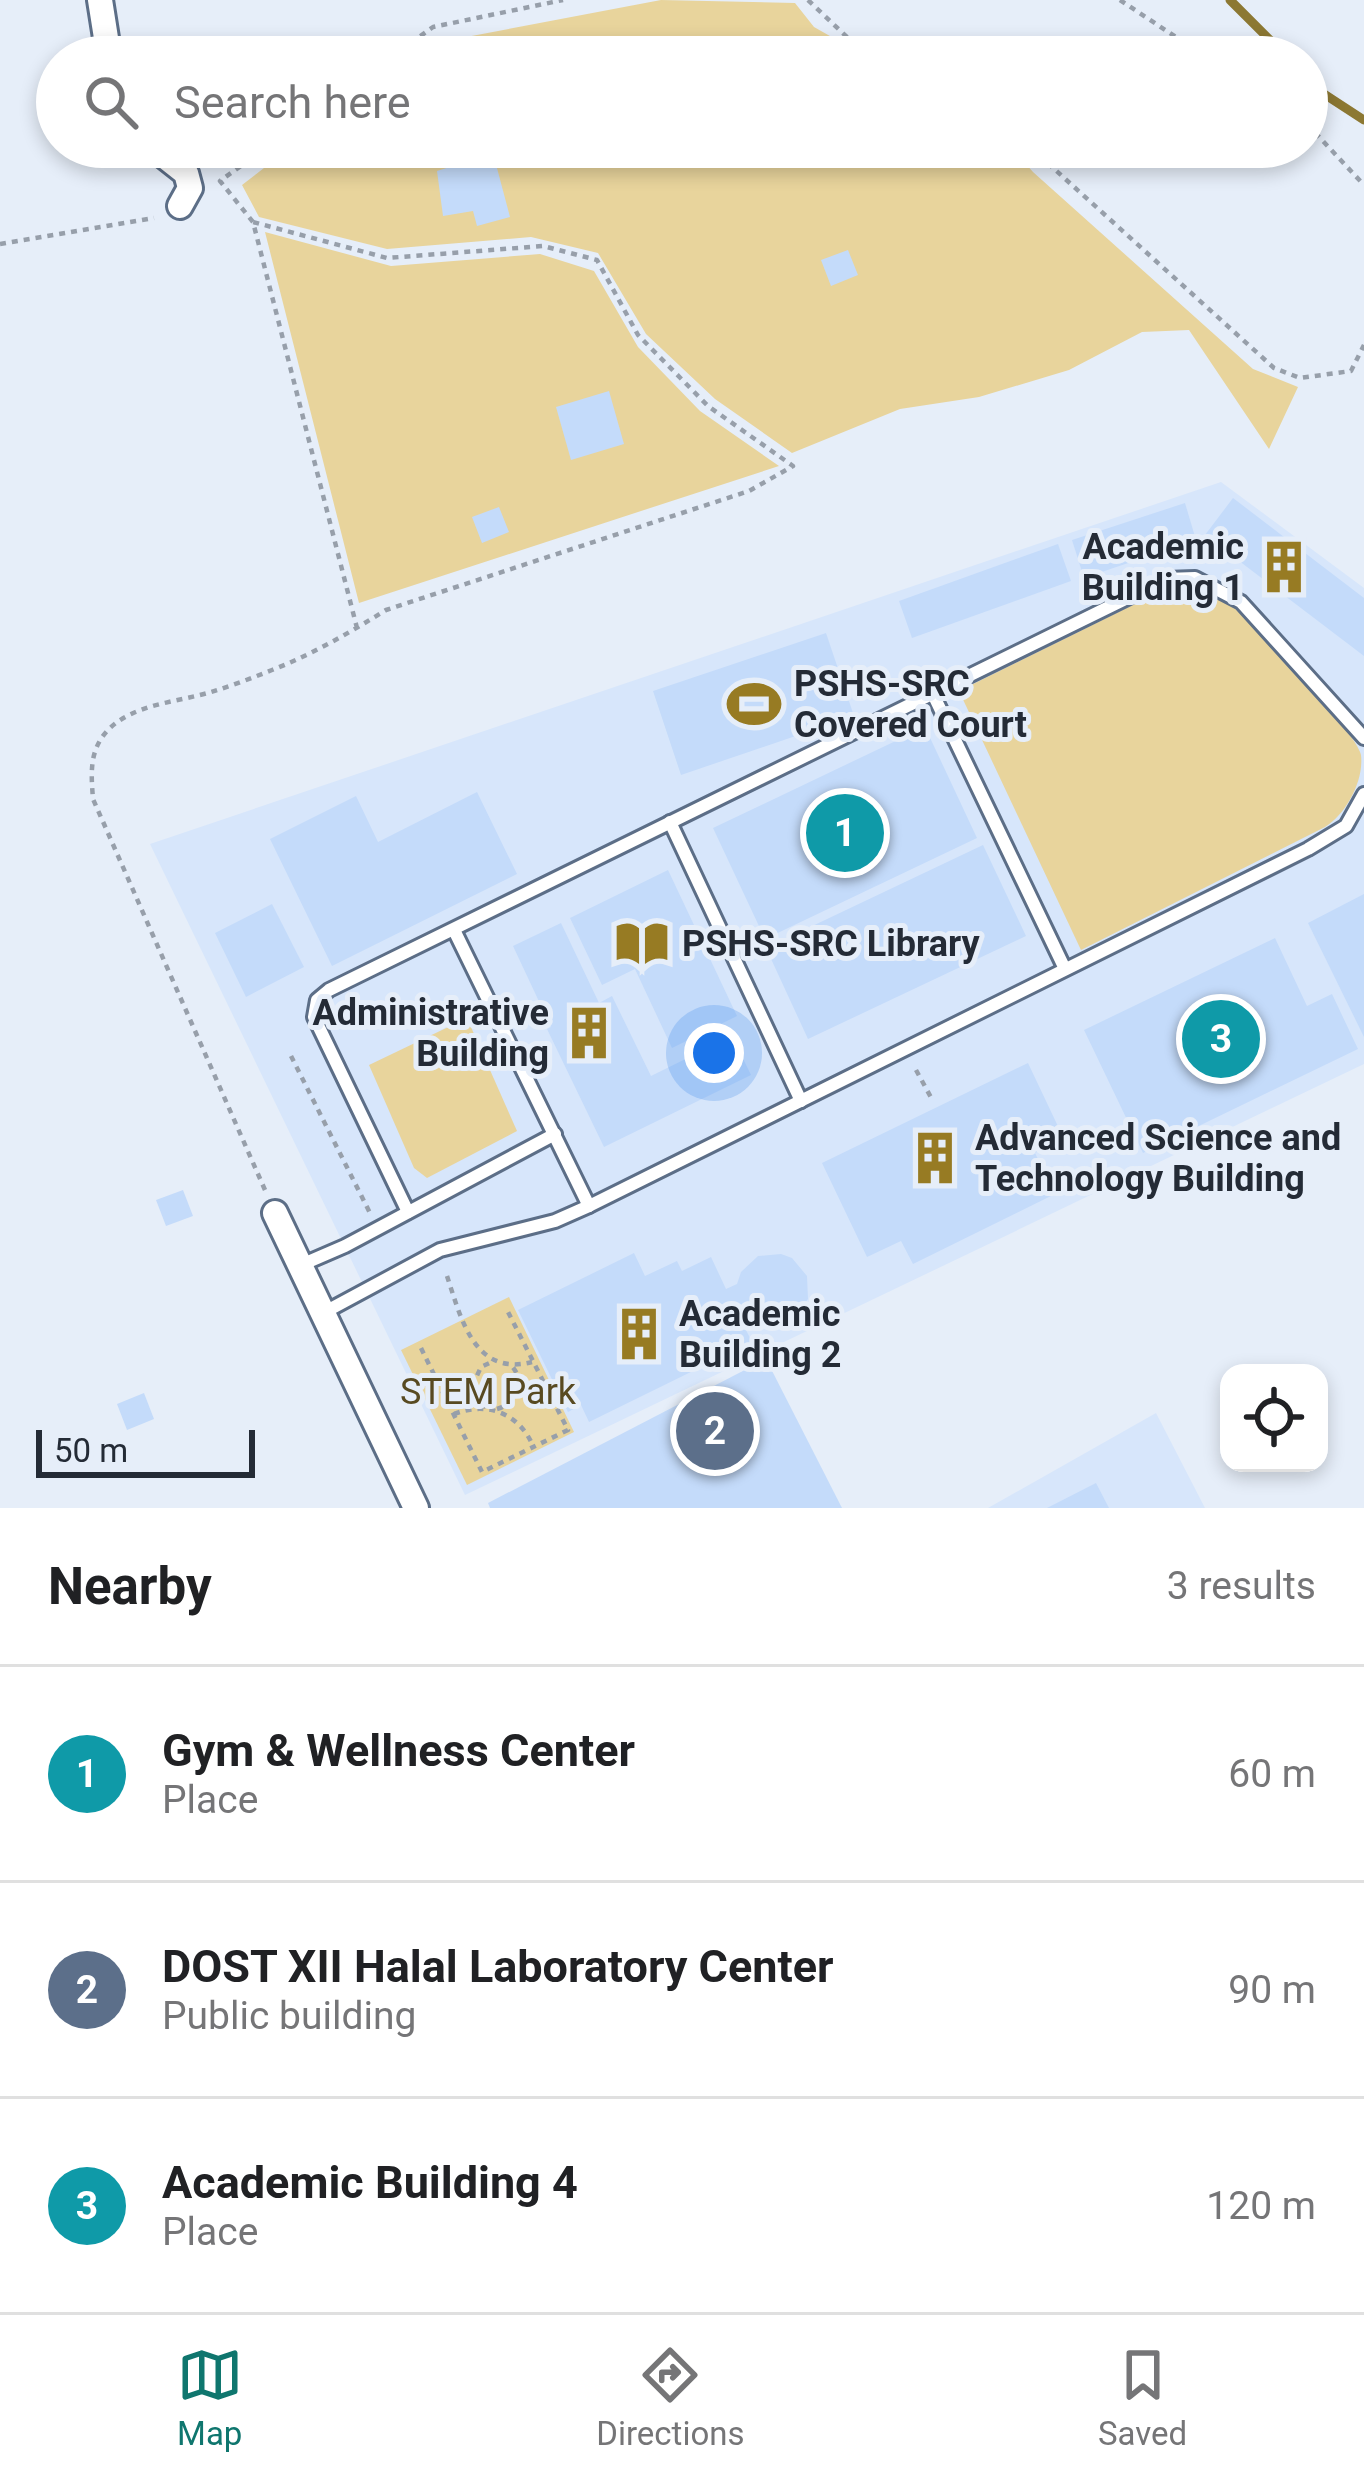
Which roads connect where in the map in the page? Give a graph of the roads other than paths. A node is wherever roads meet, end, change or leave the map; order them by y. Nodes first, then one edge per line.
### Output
1 (100, 0) edge
2 (106, 36) edge
3 (180, 168) edge
4 (180, 206) road end
5 (932, 692) junction
6 (1364, 738) edge
7 (1364, 794) edge
8 (670, 822) junction
9 (454, 930) junction
10 (1065, 969) junction
11 (801, 1101) junction
12 (555, 1134) junction
13 (589, 1207) junction
14 (408, 1212) junction
15 (275, 1213) road end
16 (300, 1266) junction
17 (323, 1312) junction
18 (416, 1508) edge

1 - 2 street
3 - 4 street
5 - 6 lane
5 - 8 lane
5 - 10 lane
7 - 10 lane
8 - 9 lane
8 - 11 lane
9 - 12 lane
9 - 14 lane
10 - 11 lane
11 - 13 lane
12 - 13 lane
12 - 14 lane
13 - 17 lane
14 - 16 lane
15 - 16 street
16 - 17 street
17 - 18 street

